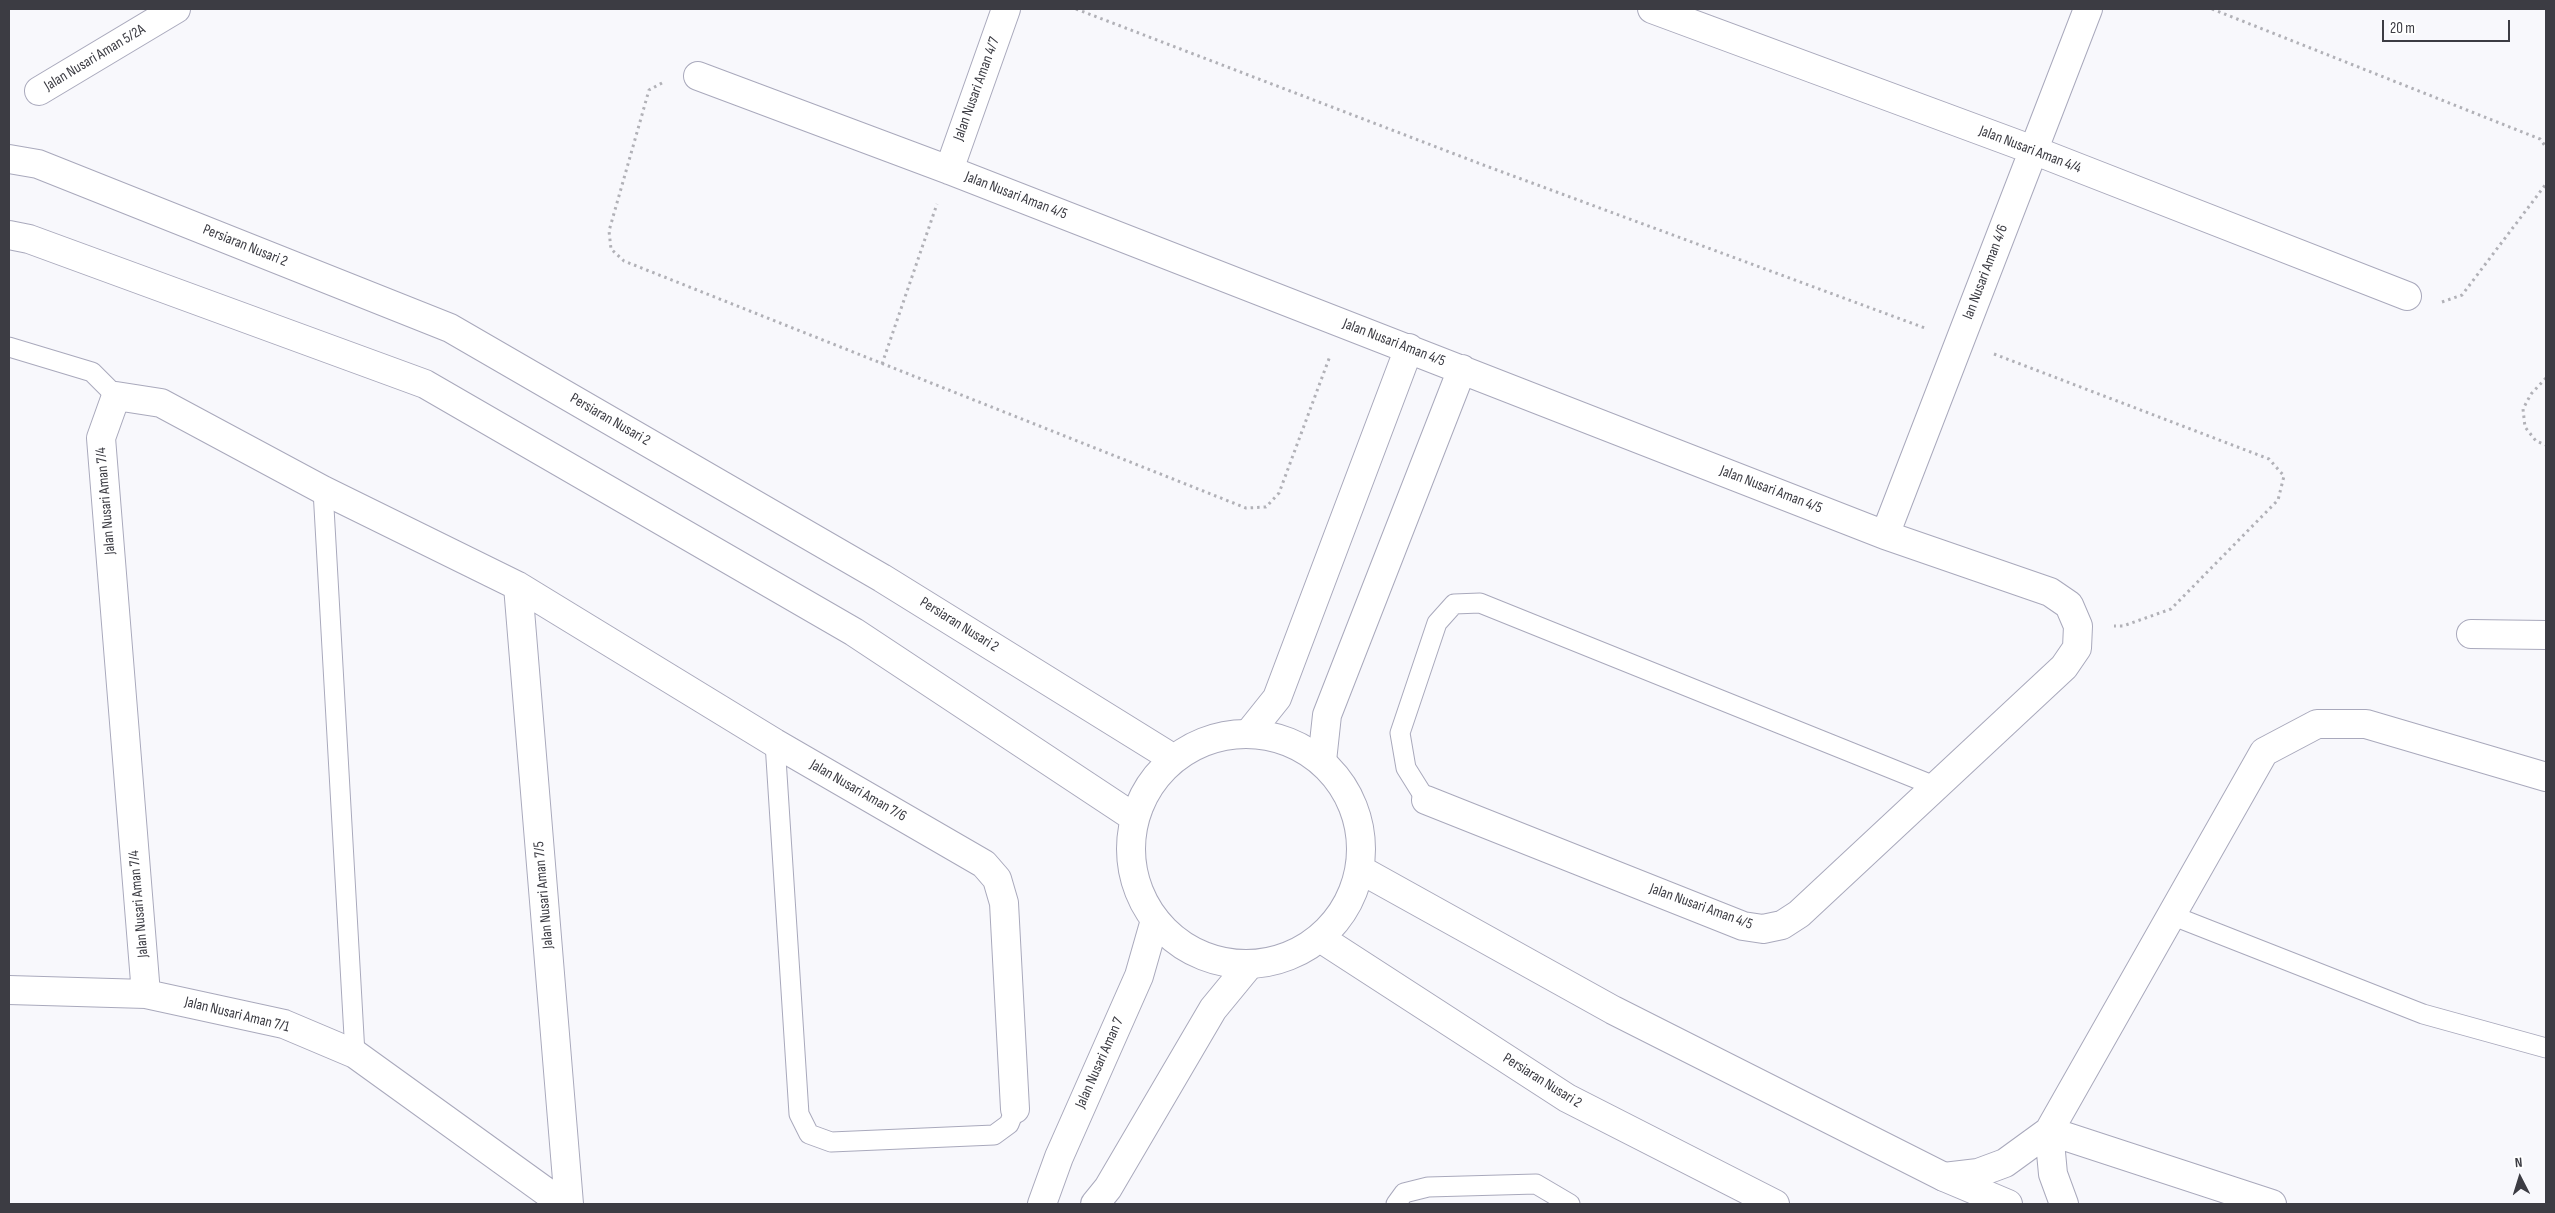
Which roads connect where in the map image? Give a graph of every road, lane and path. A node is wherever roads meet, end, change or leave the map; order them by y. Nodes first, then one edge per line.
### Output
1 (176, 9) edge
2 (1006, 9) edge
3 (1076, 9) edge
4 (1652, 9) edge
5 (2088, 9) edge
6 (2212, 9) edge
7 (698, 76) joint
8 (39, 91) dead end
9 (2546, 147) edge
10 (2033, 150) junction
11 (9, 159) edge
12 (949, 170) junction
13 (2546, 184) edge
14 (9, 235) edge
15 (2407, 296) joint
16 (1343, 323) junction
17 (1960, 341) junction
18 (9, 347) edge
19 (1409, 348) junction
20 (882, 364) junction
21 (1462, 369) junction
22 (2546, 378) edge
23 (116, 396) junction
24 (2546, 445) edge
25 (323, 490) junction
26 (1884, 535) junction
27 (518, 586) junction
28 (2078, 626) junction
29 (2471, 634) dead end
30 (2546, 635) edge
31 (1248, 733) junction
32 (775, 743) junction
33 (1174, 759) junction
34 (1322, 762) junction
35 (2546, 777) edge
36 (1936, 787) junction
37 (1426, 800) joint
38 (1135, 818) junction
39 (1360, 870) junction
40 (2171, 915) junction
41 (1155, 920) junction
42 (1320, 938) junction
43 (1250, 964) junction
44 (9, 990) edge
45 (146, 994) junction
46 (2546, 1048) edge
47 (356, 1054) junction
48 (1015, 1109) joint
49 (2049, 1131) junction
50 (1944, 1177) junction
51 (563, 1204) edge
52 (569, 1204) edge
53 (1042, 1204) edge
54 (1095, 1204) edge
55 (1396, 1204) edge
56 (1570, 1204) edge
57 (1775, 1204) edge
58 (2008, 1204) edge
59 (2064, 1204) edge
60 (2272, 1204) edge

1 - 8 street, Jalan Nusari Aman 5/2A
2 - 12 street, Jalan Nusari Aman 4/7
3 - 17 path
4 - 10 street, Jalan Nusari Aman 4/4
5 - 10 street, lan Nusari Aman 4/6
6 - 9 path
7 - 12 street, Jalan Nusari Aman 4/5
7 - 20 path
10 - 15 street, Jalan Nusari Aman 4/4
10 - 17 street, lan Nusari Aman 4/6
11 - 33 street, Persiaran Nusari 2
12 - 16 street, Jalan Nusari Aman 4/5
12 - 20 path
13 - 15 path
14 - 38 street
16 - 19 street, Jalan Nusari Aman 4/5
16 - 20 path
17 - 26 street, lan Nusari Aman 4/6
17 - 28 path
18 - 23 lane
19 - 21 street, Jalan Nusari Aman 4/5
19 - 31 street
21 - 26 street, Jalan Nusari Aman 4/5
21 - 34 street
22 - 24 path
23 - 25 street
23 - 45 street, Jalan Nusari Aman 7/4
25 - 27 street
25 - 47 lane
26 - 28 street, Jalan Nusari Aman 4/5
27 - 32 street, Jalan Nusari Aman 7/6
27 - 52 street, Jalan Nusari Aman 7/5
28 - 36 street, Jalan Nusari Aman 4/5
29 - 30 street
31 - 33 street
31 - 34 street
32 - 48 street, Jalan Nusari Aman 7/6
32 - 48 lane
33 - 38 street
34 - 39 street
35 - 40 street
36 - 37 street, Jalan Nusari Aman 4/5
36 - 37 lane
38 - 41 street
39 - 42 street
39 - 50 street
40 - 46 lane
40 - 49 street
41 - 43 street
41 - 53 street, Jalan Nusari Aman 7
42 - 43 street
42 - 57 street, Persiaran Nusari 2
43 - 54 street
44 - 45 street, Jalan Nusari Aman 7/1
45 - 47 street, Jalan Nusari Aman 7/1
47 - 51 street, Jalan Nusari Aman 7/1
49 - 50 street
49 - 59 street
49 - 60 street
50 - 58 street
55 - 56 lane

